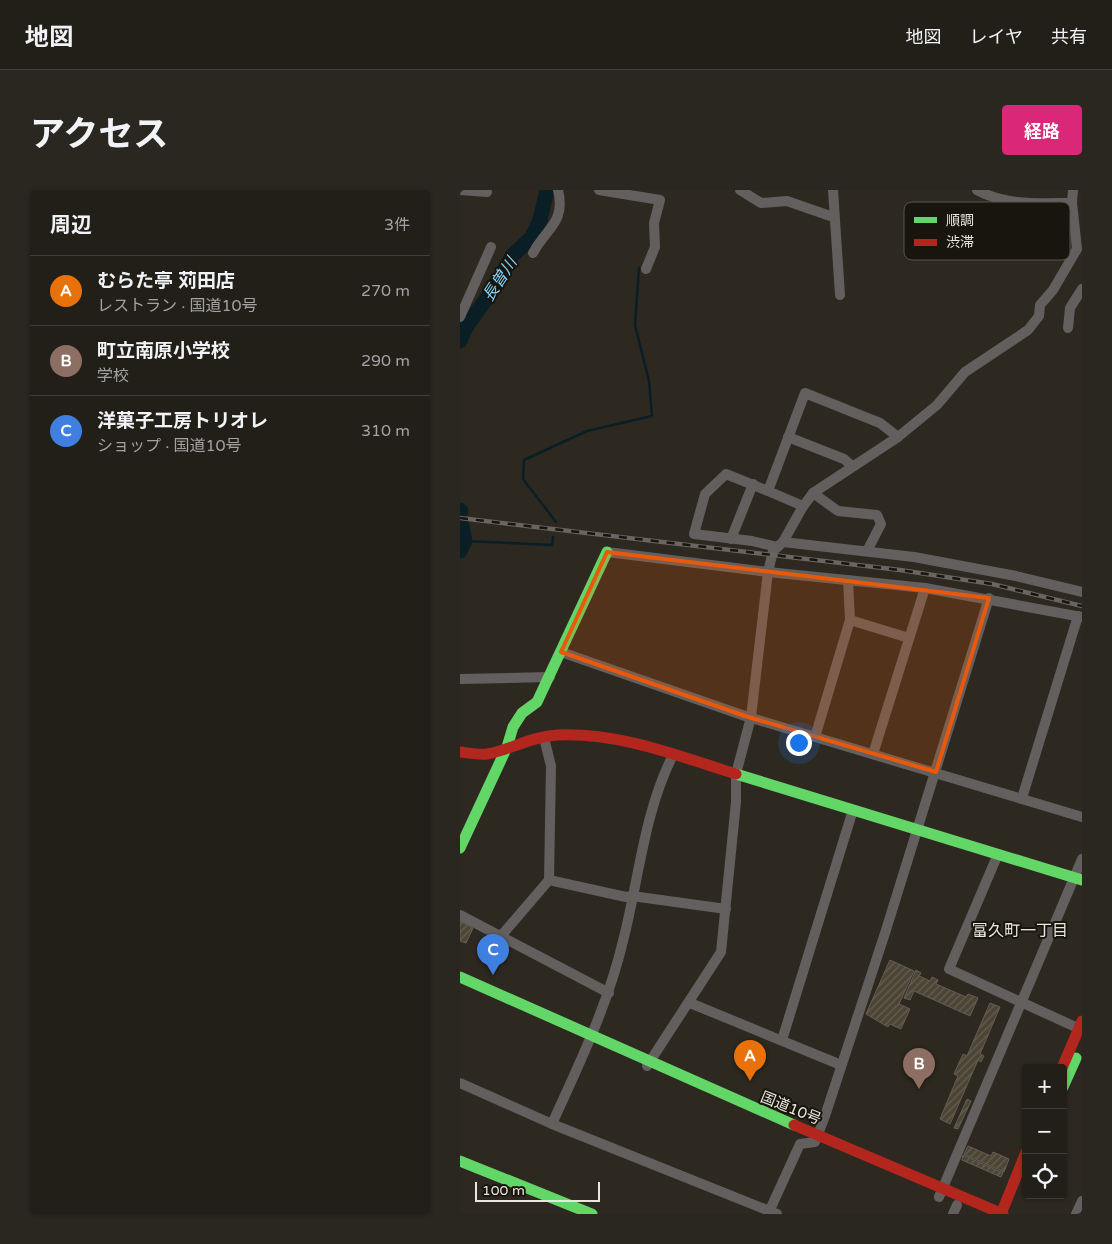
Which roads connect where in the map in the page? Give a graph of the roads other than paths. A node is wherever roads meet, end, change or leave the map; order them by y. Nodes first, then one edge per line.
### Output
1 (460, 190) edge
2 (558, 190) edge
3 (599, 190) edge
4 (740, 190) edge
5 (833, 190) edge
6 (977, 190) edge
7 (1073, 190) edge
8 (617, 191) edge
9 (487, 192) dead end
10 (1014, 202) edge
11 (1072, 203) joint
12 (833, 217) junction
13 (491, 247) dead end
14 (533, 253) dead end
15 (646, 269) dead end
16 (1082, 289) edge
17 (840, 296) dead end
18 (460, 317) edge
19 (1068, 328) dead end
20 (788, 437) junction
21 (898, 437) junction
22 (852, 466) junction
23 (753, 484) junction
24 (768, 490) junction
25 (813, 493) junction
26 (803, 506) junction
27 (731, 539) junction
28 (780, 545) junction
29 (867, 551) junction
30 (607, 552) joint
31 (768, 572) junction
32 (848, 580) junction
33 (925, 588) junction
34 (1082, 592) edge
35 (990, 598) junction
36 (1080, 617) edge
37 (850, 620) junction
38 (910, 638) junction
39 (561, 652) junction
40 (550, 677) junction
41 (460, 679) edge
42 (751, 717) junction
43 (815, 736) junction
44 (544, 738) junction
45 (507, 747) junction
46 (460, 752) edge
47 (873, 754) junction
48 (673, 755) junction
49 (936, 772) junction
50 (736, 774) junction
51 (1022, 798) junction
52 (853, 810) junction
53 (1082, 816) edge
54 (918, 830) junction
55 (460, 848) edge
56 (998, 854) junction
57 (1082, 859) edge
58 (1078, 879) edge
59 (549, 880) junction
60 (632, 896) junction
61 (726, 909) junction
62 (460, 916) edge
63 (501, 936) junction
64 (460, 977) edge
65 (460, 989) edge
66 (609, 993) junction
67 (690, 1003) junction
68 (1020, 1003) junction
69 (1081, 1027) edge
70 (782, 1040) junction
71 (590, 1041) junction
72 (1082, 1043) edge
73 (1064, 1064) edge
74 (648, 1065) junction
75 (841, 1065) junction
76 (1067, 1078) edge
77 (460, 1083) edge
78 (552, 1124) junction
79 (816, 1138) junction
80 (1025, 1154) edge
81 (460, 1160) edge
82 (1022, 1183) edge
83 (941, 1193) junction
84 (1082, 1201) edge
85 (955, 1210) edge
86 (771, 1213) edge
87 (592, 1214) edge
88 (979, 1214) edge
89 (1003, 1214) edge
90 (1076, 1214) edge

1 - 9 street
2 - 14 street
3 - 8 street
4 - 12 street
5 - 12 street
6 - 10 street
7 - 11 street
8 - 15 street
11 - 21 street
12 - 17 street
13 - 18 street
16 - 19 street
20 - 21 street
20 - 22 street
20 - 24 street
21 - 22 street
22 - 25 street
23 - 24 street
23 - 27 street
23 - 27 street
24 - 26 street
25 - 26 street
25 - 29 street
26 - 28 street
27 - 28 street
28 - 29 street
28 - 31 street
29 - 34 street
30 - 31 street
30 - 39 main road
31 - 32 street
31 - 42 street
32 - 33 street
32 - 37 street
33 - 35 street
33 - 38 street
35 - 36 street
35 - 49 street
36 - 51 street
37 - 38 street
37 - 43 street
38 - 47 street
39 - 40 main road
39 - 42 street
40 - 41 street
40 - 45 main road
42 - 43 street
42 - 50 street
43 - 47 street
44 - 45 main road
44 - 48 main road
44 - 59 street
45 - 46 main road
45 - 55 main road
47 - 49 street
48 - 50 main road
48 - 60 street
49 - 51 street
49 - 54 street
50 - 52 main road
50 - 61 street
51 - 53 street
52 - 54 main road
52 - 70 street
54 - 56 main road
54 - 75 street
56 - 58 main road
56 - 68 street
57 - 58 street
58 - 68 street
59 - 60 street
59 - 63 street
60 - 61 street
60 - 66 street
61 - 67 street
62 - 63 street
63 - 66 street
64 - 71 main road, 国道10号
65 - 71 main road, 国道10号
66 - 71 street
67 - 70 street
67 - 74 street
68 - 69 street
68 - 83 street
69 - 73 main road
70 - 75 street
71 - 74 main road, 国道10号
71 - 78 street
72 - 76 main road
74 - 79 main road, 国道10号
75 - 79 street
77 - 78 street
78 - 86 street
79 - 83 main road, 国道10号
79 - 86 street
80 - 89 main road
81 - 87 main road
82 - 89 main road
83 - 85 main road, 国道10号
83 - 89 main road, 国道10号
84 - 90 street
85 - 88 main road, 国道10号

